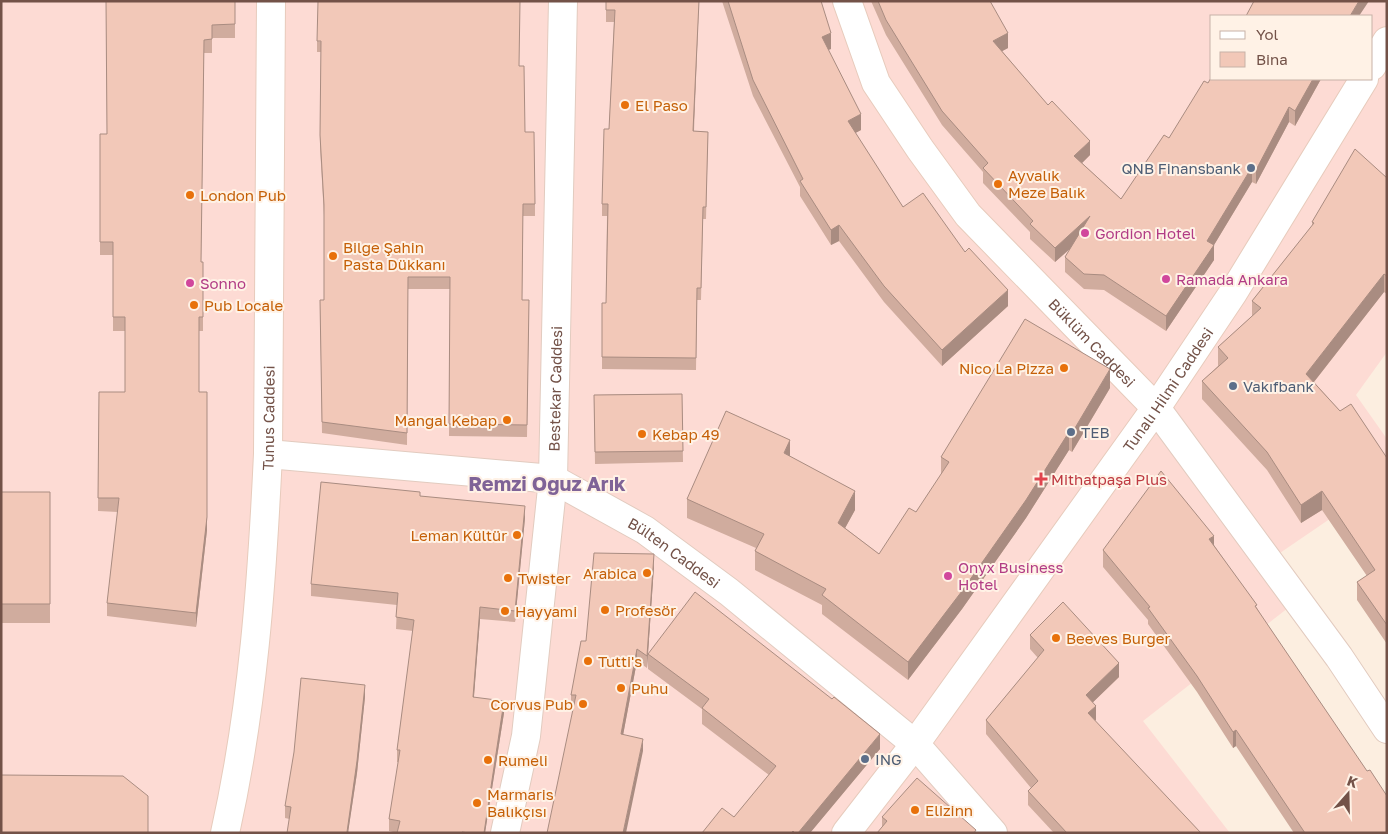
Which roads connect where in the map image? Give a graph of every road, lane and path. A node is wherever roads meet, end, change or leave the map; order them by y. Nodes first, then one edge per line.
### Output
1 (271, 1) edge
2 (563, 1) edge
3 (847, 1) edge
4 (1387, 41) edge
5 (1373, 64) edge
6 (1363, 80) edge
7 (1156, 408) junction
8 (268, 454) junction
9 (553, 480) junction
10 (1387, 728) edge
11 (916, 744) junction
12 (225, 833) edge
13 (505, 833) edge
14 (846, 833) edge
15 (993, 833) edge

1 - 8 street, Tunus Caddesi
2 - 9 street, Bestekar Caddesi
3 - 7 street, Büklüm Caddesi
4 - 5 street
6 - 7 street, Tunalı Hilmi Caddesi
7 - 10 street, Büklüm Caddesi
7 - 11 street, Tunalı Hilmi Caddesi
8 - 9 street, Bülten Caddesi
8 - 12 street, Tunus Caddesi
9 - 11 street, Bülten Caddesi
9 - 13 street, Bestekar Caddesi
11 - 14 street, Tunalı Hilmi Caddesi
11 - 15 street, Bülten Caddesi

